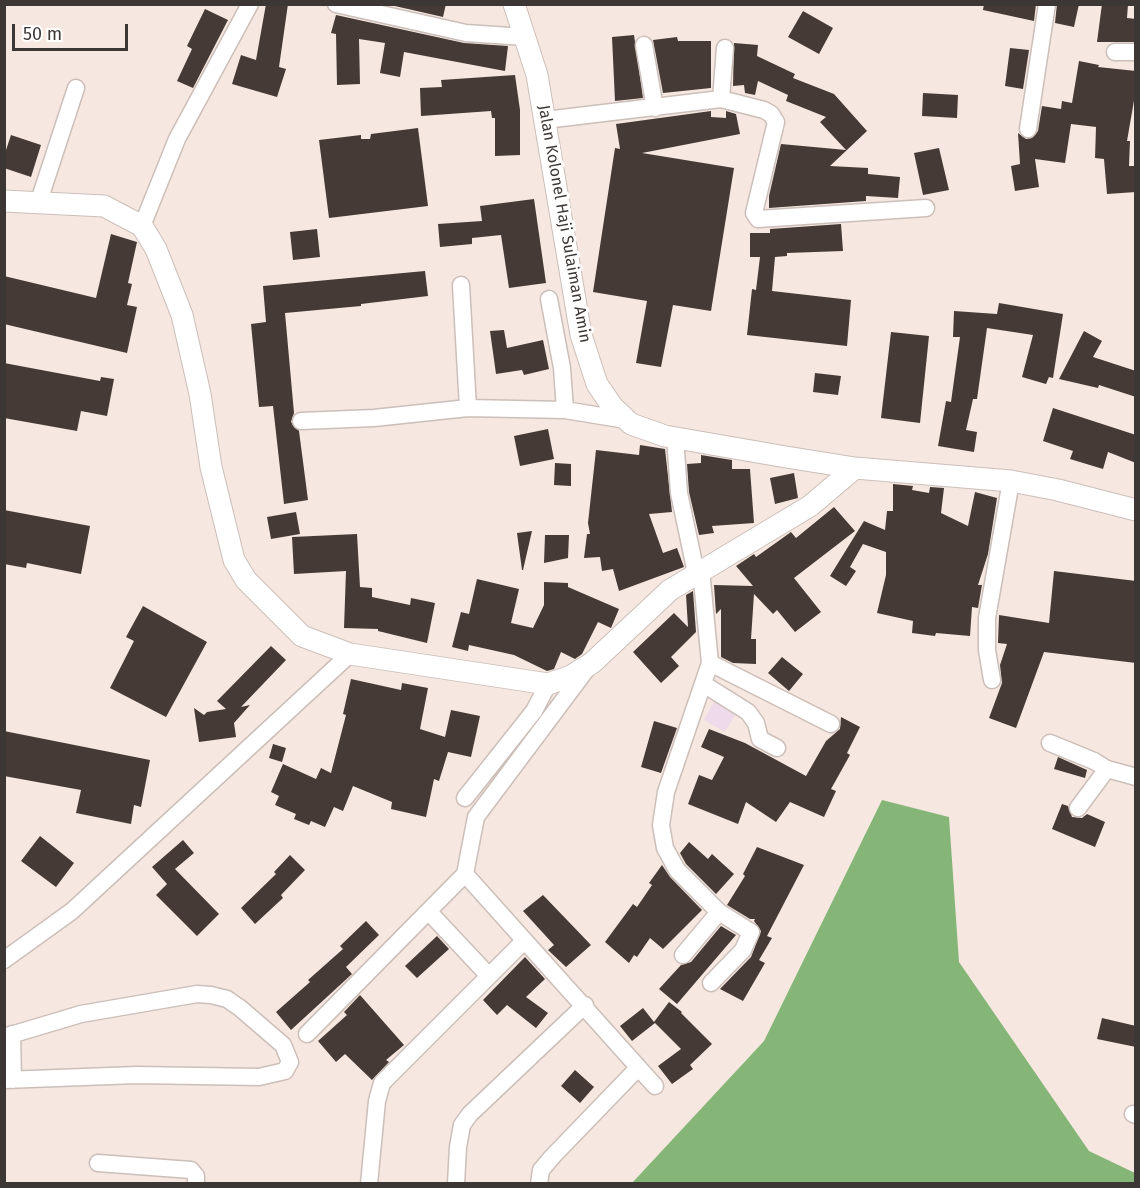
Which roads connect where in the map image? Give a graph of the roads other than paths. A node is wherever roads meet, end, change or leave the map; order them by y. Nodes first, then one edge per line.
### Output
1 (250, 4) edge
2 (336, 4) edge
3 (514, 4) edge
4 (1047, 4) edge
5 (525, 37) junction
6 (644, 45) dead end
7 (725, 48) dead end
8 (1115, 52) dead end
9 (1136, 52) edge
10 (76, 88) dead end
11 (721, 99) junction
12 (655, 108) junction
13 (545, 120) junction
14 (1028, 129) dead end
15 (4, 201) edge
16 (39, 201) junction
17 (926, 208) dead end
18 (142, 226) junction
19 (461, 285) dead end
20 (549, 299) dead end
21 (468, 408) junction
22 (565, 410) junction
23 (626, 420) junction
24 (301, 421) dead end
25 (675, 437) junction
26 (855, 468) junction
27 (1011, 482) junction
28 (1136, 510) edge
29 (699, 572) junction
30 (350, 654) junction
31 (592, 663) junction
32 (710, 663) junction
33 (992, 680) dead end
34 (548, 684) junction
35 (705, 685) junction
36 (831, 724) dead end
37 (1050, 743) dead end
38 (777, 748) dead end
39 (1107, 769) junction
40 (1136, 777) edge
41 (465, 798) dead end
42 (1078, 808) dead end
43 (465, 874) junction
44 (719, 912) junction
45 (429, 913) junction
46 (524, 941) junction
47 (683, 955) dead end
48 (4, 960) edge
49 (489, 976) junction
50 (711, 983) dead end
51 (585, 1005) junction
52 (307, 1034) dead end
53 (8, 1036) edge
54 (637, 1069) junction
55 (9, 1080) edge
56 (655, 1086) dead end
57 (98, 1163) dead end
58 (196, 1184) edge
59 (369, 1184) edge
60 (456, 1184) edge
61 (539, 1184) edge

1 - 18 street
2 - 5 street
3 - 5 street, Jalan Kolonel Haji Sulaiman Amin
4 - 14 street
5 - 13 street, Jalan Kolonel Haji Sulaiman Amin
6 - 12 street
7 - 11 street
8 - 9 street
10 - 16 street
11 - 12 street
11 - 17 street
12 - 13 street
13 - 23 street, Jalan Kolonel Haji Sulaiman Amin
15 - 16 street
16 - 18 street
18 - 30 street
19 - 21 street
20 - 22 street
21 - 22 street
21 - 24 street
22 - 23 street
23 - 25 street, Jalan Kolonel Haji Sulaiman Amin
25 - 26 street, Jalan Kolonel Haji Sulaiman Amin
25 - 29 street
26 - 27 street, Jalan Kolonel Haji Sulaiman Amin
26 - 29 street
27 - 28 street, Jalan Kolonel Haji Sulaiman Amin
27 - 33 street
29 - 31 street
29 - 32 street
30 - 34 street
30 - 48 street
31 - 34 street
31 - 43 street
32 - 35 street
32 - 36 street
34 - 41 street
35 - 38 street
35 - 44 street
37 - 39 street
39 - 40 street
39 - 42 street
43 - 45 street
43 - 46 street
44 - 47 street
44 - 50 street
45 - 49 street
45 - 52 street
46 - 49 street
46 - 51 street
49 - 59 street
51 - 54 street
51 - 60 street
53 - 55 street
53 - 55 street
54 - 56 street
54 - 61 street
57 - 58 street

